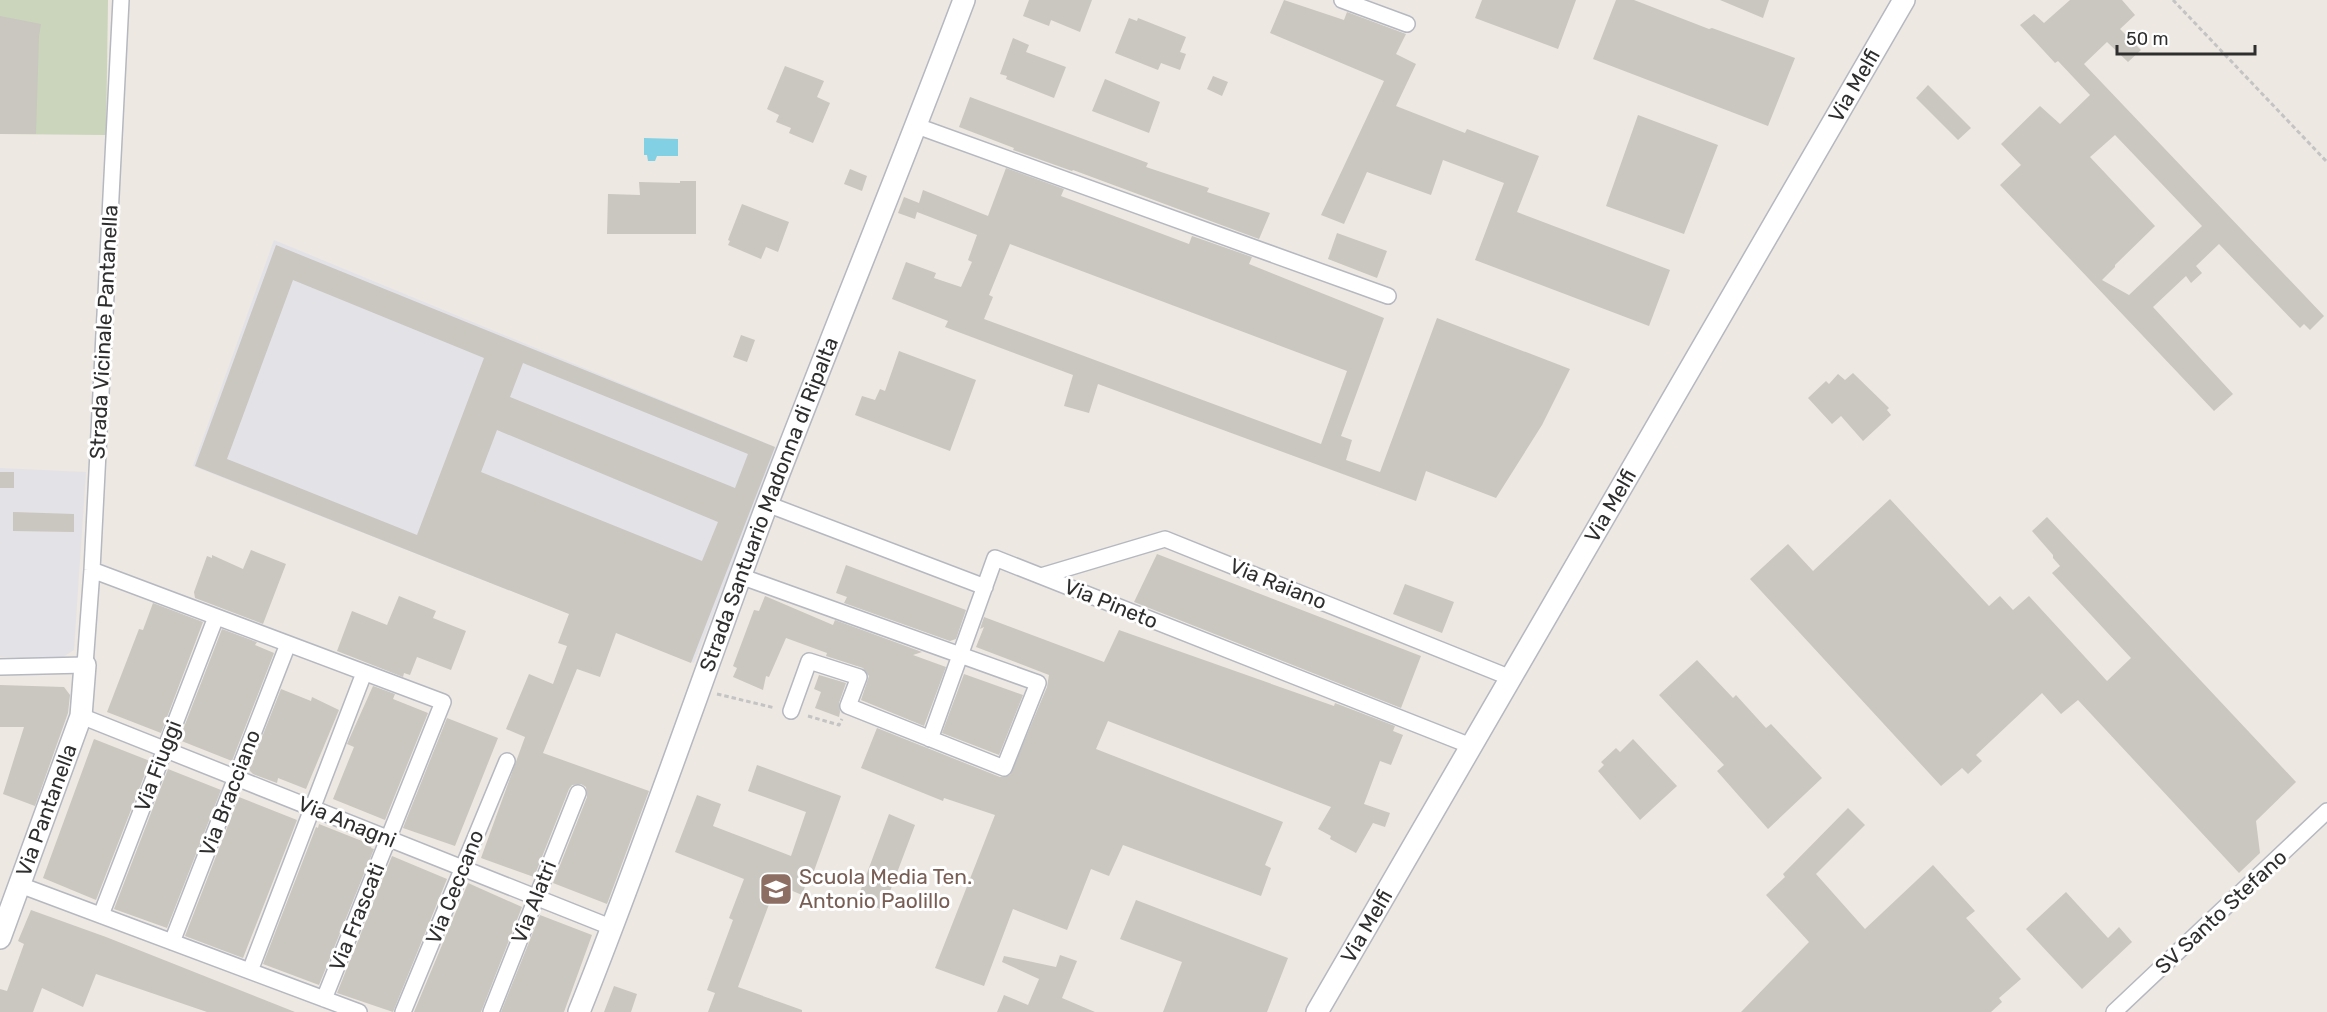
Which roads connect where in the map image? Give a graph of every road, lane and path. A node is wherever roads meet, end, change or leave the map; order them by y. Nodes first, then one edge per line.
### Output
1 (121, 0) edge
2 (964, 0) edge
3 (1342, 0) edge
4 (1904, 0) edge
5 (2173, 0) edge
6 (1407, 24) dead end
7 (917, 126) junction
8 (2327, 162) edge
9 (1388, 296) dead end
10 (767, 504) junction
11 (92, 570) junction
12 (741, 576) junction
13 (1041, 576) junction
14 (984, 587) junction
15 (216, 617) junction
16 (288, 644) junction
17 (958, 655) junction
18 (85, 665) junction
19 (0, 667) edge
20 (364, 673) junction
21 (1511, 678) junction
22 (790, 711) dead end
23 (81, 716) junction
24 (930, 739) junction
25 (1471, 746) junction
26 (165, 749) junction
27 (507, 761) dead end
28 (236, 778) junction
29 (578, 793) dead end
30 (312, 808) junction
31 (2327, 811) edge
32 (388, 838) junction
33 (463, 868) junction
34 (20, 885) junction
35 (536, 897) junction
36 (101, 915) junction
37 (613, 928) junction
38 (0, 938) edge
39 (172, 942) junction
40 (250, 971) junction
41 (324, 999) junction
42 (359, 1012) edge
43 (403, 1012) edge
44 (491, 1012) edge
45 (579, 1012) edge
46 (1317, 1012) edge
47 (2114, 1012) edge

1 - 11 street, Strada Vicinale Pantanella
2 - 7 street, Strada Santuario Madonna di Ripalta
3 - 6 street
4 - 21 street, Via Melfi
5 - 8 path
7 - 9 street
7 - 10 street, Strada Santuario Madonna di Ripalta
10 - 12 street, Strada Santuario Madonna di Ripalta
10 - 14 street
11 - 15 street
11 - 18 street, Strada Vicinale Pantanella
12 - 17 street
12 - 37 street, Strada Santuario Madonna di Ripalta
13 - 14 street, Via Pineto
13 - 21 street, Via Raiano
13 - 25 street, Via Pineto
14 - 17 street
15 - 16 street
15 - 26 street, Via Fiuggi
16 - 20 street
16 - 28 street, Via Bracciano
17 - 24 street
17 - 24 street
18 - 19 street
18 - 23 street, Via Pantanella
20 - 30 street
20 - 32 street, Via Frascati
21 - 25 street, Via Melfi
22 - 24 street
23 - 26 street, Via Anagni
23 - 34 street, Via Pantanella
25 - 46 street, Via Melfi
26 - 28 street, Via Anagni
26 - 36 street, Via Fiuggi
27 - 33 street, Via Ceccano
28 - 30 street, Via Anagni
28 - 39 street, Via Bracciano
29 - 35 street, Via Alatri
30 - 32 street, Via Anagni
30 - 40 street
31 - 47 street, SV Santo Stefano
32 - 33 street, Via Anagni
32 - 41 street, Via Frascati
33 - 35 street, Via Anagni
33 - 43 street, Via Ceccano
34 - 36 street
34 - 38 street, Via Pantanella
35 - 37 street, Via Anagni
35 - 44 street, Via Alatri
36 - 39 street
37 - 45 street, Strada Santuario Madonna di Ripalta
39 - 40 street
40 - 41 street
41 - 42 street

